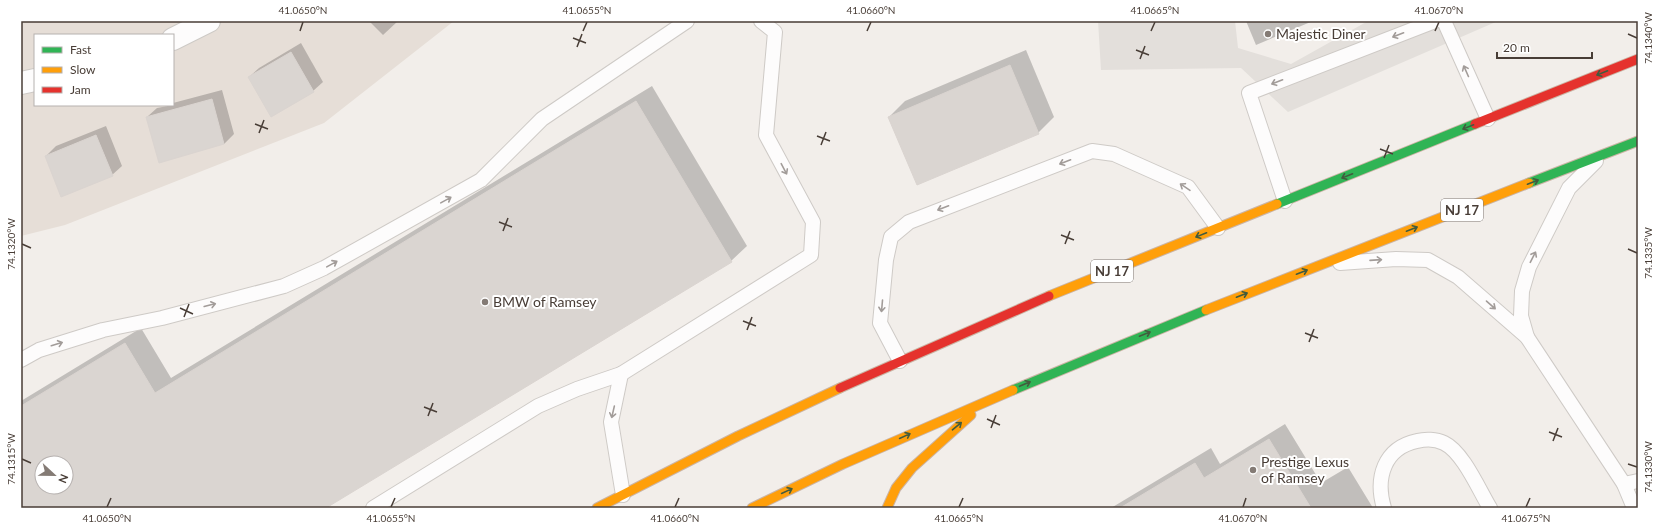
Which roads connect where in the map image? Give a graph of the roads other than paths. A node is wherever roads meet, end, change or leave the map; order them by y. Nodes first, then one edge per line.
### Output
1 (209, 21) edge
2 (687, 21) edge
3 (760, 21) edge
4 (1435, 21) edge
5 (1444, 21) edge
6 (174, 39) edge
7 (1638, 59) edge
8 (34, 80) edge
9 (21, 83) edge
10 (1488, 119) junction
11 (1638, 142) edge
12 (1638, 148) edge
13 (1601, 156) junction
14 (1285, 201) junction
15 (1218, 228) junction
16 (1323, 264) junction
17 (1527, 337) junction
18 (21, 360) edge
19 (900, 361) junction
20 (622, 374) junction
21 (989, 400) junction
22 (1638, 481) edge
23 (1624, 484) junction
24 (623, 495) junction
25 (373, 508) edge
26 (597, 508) edge
27 (752, 508) edge
28 (887, 508) edge
29 (1384, 508) edge
30 (1490, 508) edge
31 (1634, 508) edge

1 - 6 street
18 -> 2 lane
3 -> 20 lane
4 -> 14 lane
10 -> 5 lane
7 -> 10 highway, NJ 17
8 - 9 street
10 -> 14 highway, NJ 17
11 - 13 highway, NJ 17
12 - 13 highway
16 -> 13 highway, NJ 17
17 -> 13 lane
14 - 15 highway, NJ 17
15 -> 19 highway, NJ 17
15 -> 19 lane
16 -> 17 lane
21 -> 16 highway, NJ 17
17 - 23 lane
19 - 24 highway, NJ 17
20 -> 24 lane
20 - 25 lane
27 -> 21 highway, NJ 17
28 -> 21 highway
22 - 23 lane
23 - 31 lane
24 - 26 highway, NJ 17
29 - 30 lane

